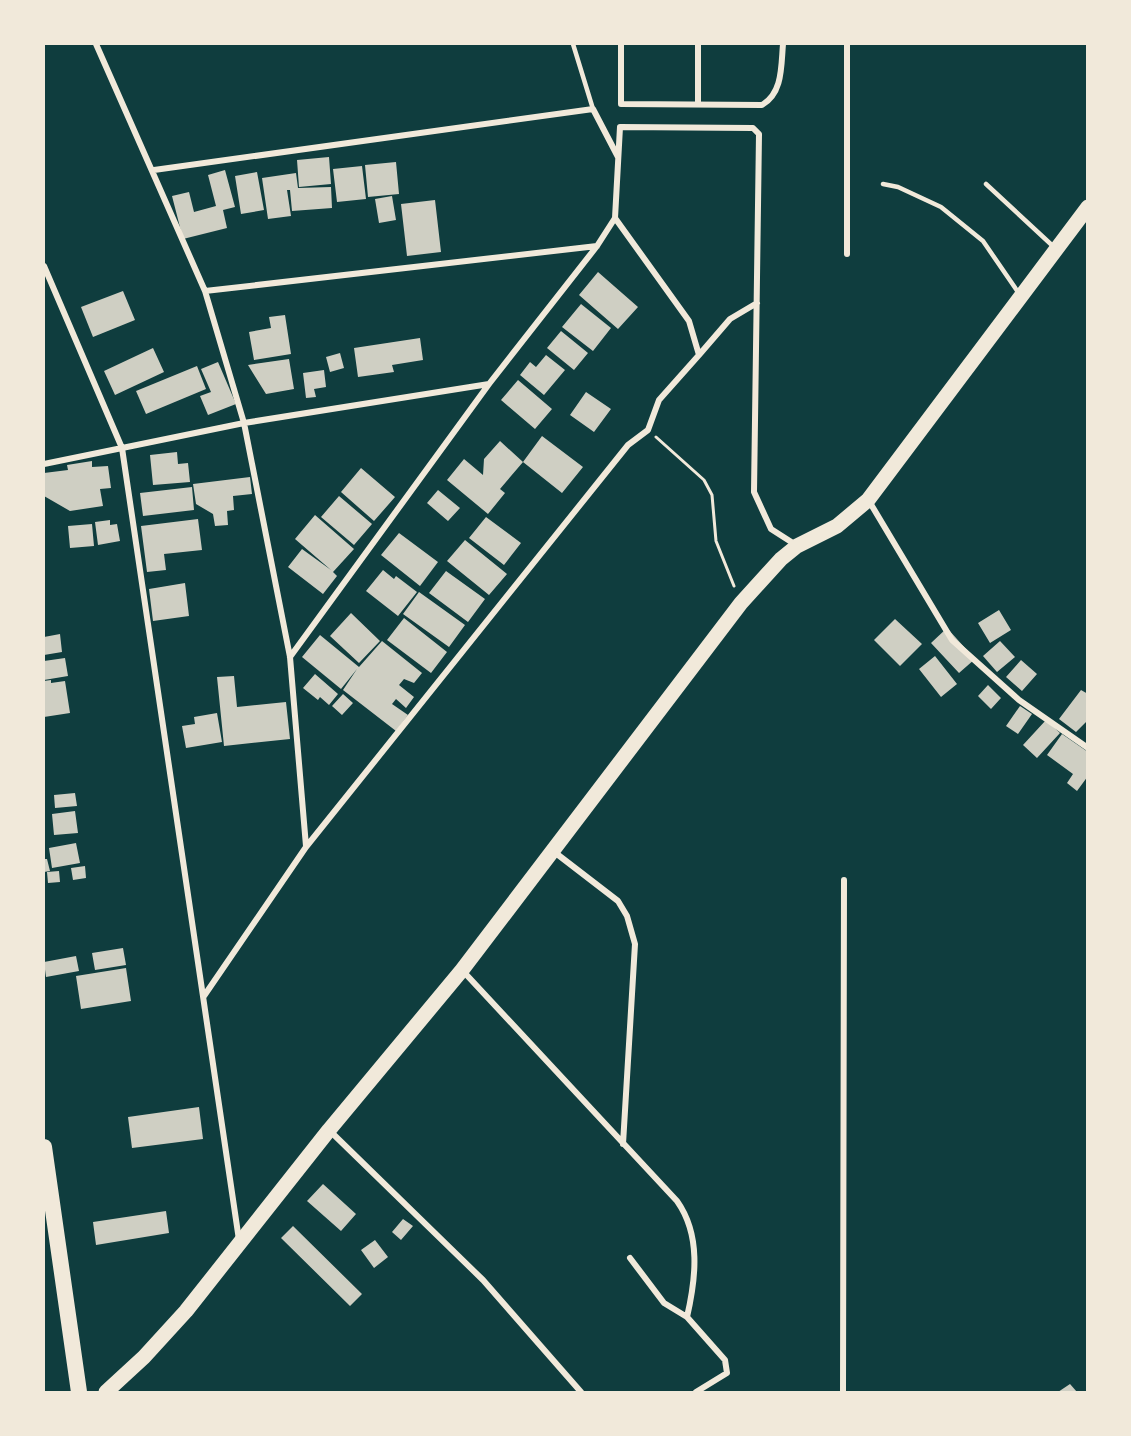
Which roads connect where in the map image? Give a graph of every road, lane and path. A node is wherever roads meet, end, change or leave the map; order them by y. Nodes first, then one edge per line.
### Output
1 (96, 44) edge
2 (573, 44) edge
3 (621, 44) edge
4 (698, 44) edge
5 (783, 44) edge
6 (847, 44) edge
7 (698, 104) junction
8 (593, 109) junction
9 (618, 159) junction
10 (154, 170) junction
11 (883, 184) dead end
12 (986, 184) dead end
13 (1088, 207) edge
14 (615, 218) junction
15 (597, 246) junction
16 (1057, 250) junction
17 (848, 254) dead end
18 (44, 266) edge
19 (205, 291) junction
20 (1022, 297) junction
21 (757, 303) junction
22 (699, 355) junction
23 (489, 384) junction
24 (244, 423) junction
25 (648, 430) junction
26 (122, 448) junction
27 (44, 464) edge
28 (868, 500) junction
29 (797, 546) junction
30 (741, 603) junction
31 (290, 657) junction
32 (1088, 748) edge
33 (306, 847) junction
34 (553, 851) junction
35 (844, 880) dead end
36 (462, 970) junction
37 (204, 996) junction
38 (328, 1130) junction
39 (622, 1144) junction
40 (44, 1147) edge
41 (239, 1243) junction
42 (630, 1258) dead end
43 (687, 1317) junction
44 (79, 1392) edge
45 (106, 1392) edge
46 (581, 1392) edge
47 (696, 1392) edge
48 (843, 1392) edge

1 - 10 street
2 - 8 lane
3 - 7 street
4 - 7 street
5 - 7 street
6 - 17 street
8 - 9 street
8 - 10 street
9 - 14 street
9 - 21 street
10 - 19 street
11 - 20 lane
12 - 16 lane
13 - 16 main road
14 - 15 street
14 - 22 street
15 - 19 street
15 - 23 street
16 - 20 main road
18 - 26 street
19 - 24 street
20 - 28 main road
21 - 22 street
21 - 29 street
22 - 25 street
23 - 24 street
23 - 31 street
24 - 26 street
24 - 31 street
25 - 30 path
25 - 33 street
26 - 27 street
26 - 37 street
28 - 29 main road
28 - 32 street
29 - 30 main road
30 - 34 main road
31 - 33 street
33 - 37 street
34 - 36 main road
34 - 39 street
35 - 48 street
36 - 38 main road
36 - 39 street
37 - 41 street
38 - 41 main road
38 - 46 street
39 - 43 street
40 - 44 highway
41 - 45 main road
42 - 43 street
43 - 47 street

